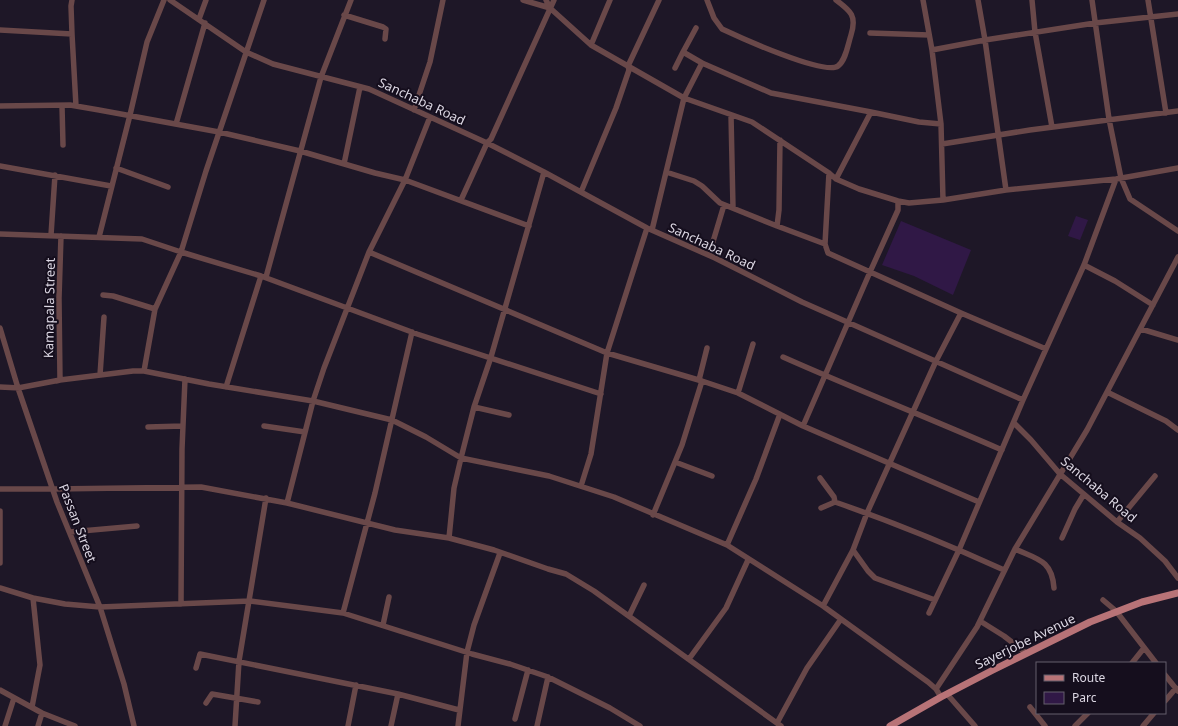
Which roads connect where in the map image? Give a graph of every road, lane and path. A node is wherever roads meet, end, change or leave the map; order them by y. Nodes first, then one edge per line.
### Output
1 (72, 0) edge
2 (164, 0) edge
3 (170, 0) edge
4 (206, 0) edge
5 (264, 0) edge
6 (351, 0) edge
7 (442, 0) edge
8 (523, 0) edge
9 (546, 0) edge
10 (554, 0) edge
11 (610, 0) edge
12 (659, 0) edge
13 (707, 0) edge
14 (836, 0) edge
15 (923, 0) edge
16 (978, 0) edge
17 (1032, 0) edge
18 (1092, 0) edge
19 (1148, 0) edge
20 (550, 8) junction
21 (1178, 14) edge
22 (344, 15) junction
23 (1150, 17) junction
24 (199, 19) junction
25 (205, 23) junction
26 (1095, 23) junction
27 (696, 28) dead end
28 (0, 30) edge
29 (870, 32) dead end
30 (1036, 32) junction
31 (72, 34) junction
32 (929, 35) junction
33 (385, 39) dead end
34 (985, 40) junction
35 (591, 45) junction
36 (932, 50) junction
37 (246, 52) junction
38 (683, 52) junction
39 (702, 63) junction
40 (628, 66) junction
41 (675, 68) dead end
42 (322, 77) junction
43 (360, 87) junction
44 (684, 98) junction
45 (0, 106) edge
46 (62, 106) junction
47 (76, 106) junction
48 (414, 110) junction
49 (1178, 111) edge
50 (871, 112) junction
51 (1166, 112) junction
52 (731, 115) junction
53 (130, 116) junction
54 (430, 117) junction
55 (1109, 119) junction
56 (176, 124) junction
57 (941, 124) junction
58 (1052, 127) junction
59 (219, 132) junction
60 (997, 135) junction
61 (780, 140) junction
62 (487, 143) junction
63 (942, 144) junction
64 (63, 145) dead end
65 (300, 151) junction
66 (344, 164) junction
67 (0, 166) edge
68 (116, 168) junction
69 (1178, 168) edge
70 (544, 172) junction
71 (666, 172) junction
72 (829, 172) junction
73 (56, 175) junction
74 (1118, 178) junction
75 (836, 179) junction
76 (405, 180) junction
77 (111, 186) junction
78 (168, 187) dead end
79 (1006, 190) junction
80 (581, 192) junction
81 (461, 200) junction
82 (943, 200) junction
83 (898, 201) junction
84 (724, 205) junction
85 (733, 208) junction
86 (529, 226) junction
87 (777, 226) junction
88 (649, 229) junction
89 (1178, 231) edge
90 (0, 234) edge
91 (51, 235) junction
92 (61, 236) junction
93 (99, 237) junction
94 (825, 244) junction
95 (181, 252) junction
96 (369, 252) junction
97 (709, 255) junction
98 (1178, 257) edge
99 (1084, 265) junction
100 (870, 272) junction
101 (263, 276) junction
102 (102, 295) dead end
103 (1153, 306) junction
104 (347, 307) junction
105 (155, 309) junction
106 (505, 310) junction
107 (961, 312) junction
108 (104, 317) dead end
109 (848, 323) junction
110 (0, 328) edge
111 (1141, 329) junction
112 (412, 332) junction
113 (1178, 340) edge
114 (753, 344) dead end
115 (708, 348) dead end
116 (1046, 349) junction
117 (607, 353) junction
118 (491, 357) junction
119 (783, 357) dead end
120 (936, 361) junction
121 (144, 371) junction
122 (100, 375) junction
123 (826, 376) junction
124 (185, 379) junction
125 (700, 380) junction
126 (0, 387) edge
127 (226, 387) junction
128 (18, 388) junction
129 (1107, 392) junction
130 (738, 393) junction
131 (602, 394) junction
132 (1023, 400) junction
133 (313, 401) junction
134 (474, 407) junction
135 (914, 412) junction
136 (780, 414) junction
137 (509, 415) dead end
138 (392, 420) junction
139 (1014, 423) junction
140 (183, 426) junction
141 (264, 426) dead end
142 (803, 426) junction
143 (148, 427) dead end
144 (1178, 430) edge
145 (305, 432) junction
146 (1002, 450) junction
147 (461, 458) junction
148 (675, 462) junction
149 (890, 464) junction
150 (1060, 474) junction
151 (712, 476) dead end
152 (1155, 476) dead end
153 (820, 478) dead end
154 (581, 486) junction
155 (182, 487) junction
156 (0, 489) edge
157 (53, 489) junction
158 (1084, 494) junction
159 (266, 498) junction
160 (835, 502) junction
161 (979, 502) junction
162 (287, 503) junction
163 (821, 508) dead end
164 (0, 511) edge
165 (868, 513) junction
166 (653, 515) junction
167 (1117, 522) junction
168 (367, 523) junction
169 (137, 526) dead end
170 (70, 532) junction
171 (449, 538) junction
172 (1062, 538) dead end
173 (727, 545) junction
174 (1015, 549) junction
175 (853, 550) junction
176 (960, 550) junction
177 (500, 553) junction
178 (748, 560) junction
179 (0, 563) edge
180 (1004, 570) junction
181 (1178, 578) edge
182 (644, 585) dead end
183 (0, 588) edge
184 (1054, 588) dead end
185 (1178, 593) edge
186 (388, 597) dead end
187 (33, 598) junction
188 (935, 600) junction
189 (1103, 600) dead end
190 (250, 601) junction
191 (181, 604) junction
192 (823, 606) junction
193 (100, 607) junction
194 (1116, 611) junction
195 (343, 613) junction
196 (929, 613) dead end
197 (629, 616) junction
198 (842, 620) junction
199 (980, 621) junction
200 (383, 625) junction
201 (1144, 648) junction
202 (467, 652) junction
203 (1026, 653) junction
204 (689, 659) junction
205 (239, 661) junction
206 (1133, 662) edge
207 (1155, 662) edge
208 (196, 668) dead end
209 (528, 670) junction
210 (1166, 676) edge
211 (548, 678) junction
212 (356, 685) junction
213 (936, 689) junction
214 (0, 690) edge
215 (1177, 690) edge
216 (398, 694) junction
217 (944, 695) junction
218 (14, 698) junction
219 (237, 699) junction
220 (1166, 699) edge
221 (258, 702) dead end
222 (206, 703) dead end
223 (1030, 707) dead end
224 (32, 708) junction
225 (459, 710) junction
226 (42, 713) junction
227 (1087, 714) edge
228 (1153, 714) edge
229 (515, 719) dead end
230 (779, 724) edge
231 (5, 726) edge
232 (38, 726) edge
233 (75, 726) edge
234 (134, 726) edge
235 (235, 726) edge
236 (348, 726) edge
237 (391, 726) edge
238 (458, 726) edge
239 (537, 726) edge
240 (640, 726) edge
241 (890, 726) edge
242 (975, 726) edge
243 (1046, 726) edge
244 (1075, 726) edge
245 (1143, 726) edge

1 - 31 street
2 - 53 street
3 - 24 street, Sanchaba Road
4 - 24 street
5 - 37 street
6 - 22 street
7 - 48 street
8 - 20 street
9 - 20 street
10 - 20 street
11 - 35 street
12 - 40 street
13 - 14 street
15 - 32 street
16 - 34 street
17 - 30 street
18 - 26 street
19 - 23 street
20 - 35 street
20 - 62 street
21 - 23 street
22 - 33 street
22 - 42 street
23 - 26 street
23 - 51 street
24 - 25 street, Sanchaba Road
25 - 37 street, Sanchaba Road
25 - 56 street
26 - 30 street
26 - 55 street
27 - 38 street
28 - 31 street
29 - 32 street
30 - 34 street
30 - 58 street
31 - 47 street
32 - 36 street
34 - 36 street
34 - 60 street
35 - 40 street
36 - 57 street
37 - 42 street, Sanchaba Road
37 - 59 street
38 - 39 street
38 - 41 street
39 - 44 street
39 - 50 street
40 - 44 street
40 - 80 street
42 - 43 street, Sanchaba Road
42 - 65 street
43 - 48 street, Sanchaba Road
43 - 66 street
44 - 52 street
44 - 71 street
45 - 46 street
46 - 47 street
46 - 64 street
47 - 53 street
48 - 54 street, Sanchaba Road
49 - 51 street
50 - 57 street
50 - 75 street
51 - 55 street
52 - 61 street
52 - 85 street
53 - 56 street
53 - 68 street
54 - 62 street, Sanchaba Road
54 - 76 street
55 - 58 street
55 - 74 street
56 - 59 street
57 - 63 street
58 - 60 street
59 - 65 street
59 - 95 street
60 - 63 street
60 - 79 street
61 - 72 street
61 - 87 street
62 - 70 street, Sanchaba Road
62 - 81 street
63 - 82 street
65 - 66 street
65 - 101 street
66 - 76 street
67 - 73 street
68 - 77 street
68 - 78 street
69 - 74 street
70 - 80 street, Sanchaba Road
70 - 86 street
71 - 84 street
71 - 88 street
72 - 75 street
72 - 94 street
73 - 77 street
73 - 91 street
74 - 79 street
74 - 89 street
74 - 99 street
75 - 83 street
76 - 81 street
76 - 96 street
77 - 93 street
79 - 82 street
80 - 88 street, Sanchaba Road
81 - 86 street
82 - 83 street
83 - 100 street
84 - 85 street
84 - 97 street
85 - 87 street
86 - 106 street
87 - 94 street
88 - 97 street, Sanchaba Road
88 - 117 street
90 - 91 street
91 - 92 street
92 - 93 street
92 - 128 street, Kamapala Street
93 - 95 street
94 - 100 street
95 - 101 street
95 - 105 street
96 - 104 street
96 - 106 street
97 - 109 street, Sanchaba Road
98 - 103 street
99 - 103 street
99 - 116 street
100 - 107 street
100 - 109 street
101 - 104 street
101 - 127 street
102 - 105 street
103 - 111 street
104 - 112 street
104 - 133 street
105 - 121 street
106 - 117 street
106 - 118 street
107 - 116 street
107 - 120 street
108 - 122 street
109 - 120 street, Sanchaba Road
109 - 123 street
110 - 128 street, Passan Street
111 - 113 street
111 - 129 street
112 - 118 street
112 - 138 street
114 - 130 street
115 - 125 street
116 - 132 street
117 - 125 street
117 - 131 street
118 - 131 street
118 - 134 street
119 - 123 street
120 - 132 street, Sanchaba Road
120 - 135 street
121 - 122 street
121 - 124 street
122 - 128 street
123 - 135 street
123 - 142 street
124 - 127 street
124 - 140 street
125 - 130 street
125 - 148 street
126 - 128 street
127 - 133 street
128 - 157 street, Passan Street
129 - 144 street
129 - 150 street
130 - 136 street
131 - 154 street
132 - 139 street
133 - 138 street
133 - 145 street
134 - 137 street
134 - 147 street
135 - 146 street
135 - 149 street
136 - 142 street
136 - 173 street
138 - 147 street
138 - 168 street
139 - 146 street
139 - 150 street, Sanchaba Road
140 - 143 street
140 - 155 street
141 - 145 street
142 - 149 street
145 - 162 street
146 - 161 street
147 - 154 street
147 - 171 street
148 - 151 street
148 - 166 street
149 - 161 street
149 - 165 street
150 - 158 street, Sanchaba Road
150 - 174 street
152 - 167 street
153 - 160 street
154 - 166 street
155 - 157 street
155 - 159 street
155 - 191 street
156 - 157 street
157 - 170 street, Passan Street
158 - 167 street, Sanchaba Road
158 - 172 street
159 - 162 street
159 - 190 street
160 - 163 street
160 - 165 street
161 - 176 street
162 - 168 street
164 - 179 street
165 - 175 street
165 - 176 street
166 - 173 street
167 - 181 street, Sanchaba Road
168 - 171 street
168 - 195 street
169 - 170 street
170 - 193 street, Passan Street
171 - 177 street
173 - 178 street
174 - 180 street
174 - 184 street
175 - 188 street
175 - 192 street
176 - 180 street
176 - 188 street
177 - 197 street
177 - 202 street
178 - 192 street
178 - 204 street
180 - 199 street
182 - 197 street
183 - 187 street
185 - 194 main road, Sayerjobe Avenue
186 - 200 street
187 - 193 street
187 - 224 street
188 - 196 street
189 - 194 street
190 - 191 street
190 - 195 street
190 - 205 street
191 - 193 street
192 - 198 street
193 - 234 street, Passan Street
194 - 201 street
194 - 203 main road, Sayerjobe Avenue
195 - 200 street
197 - 204 street
198 - 213 street
198 - 230 street
199 - 203 street
199 - 213 street
200 - 202 street
201 - 206 street
201 - 207 street
202 - 209 street
202 - 225 street
203 - 217 main road, Sayerjobe Avenue
204 - 230 street
205 - 208 street
205 - 212 street
205 - 219 street
209 - 211 street
209 - 229 street
210 - 215 street
211 - 239 street
211 - 240 street
212 - 216 street
212 - 236 street
213 - 217 street
214 - 218 street
215 - 220 street
216 - 225 street
216 - 237 street
217 - 241 main road, Sayerjobe Avenue
217 - 242 street
218 - 224 street
218 - 231 street
219 - 221 street
219 - 222 street
219 - 235 street
223 - 243 street
224 - 226 street
225 - 238 street
226 - 232 street
226 - 233 street
227 - 244 street
228 - 245 street

